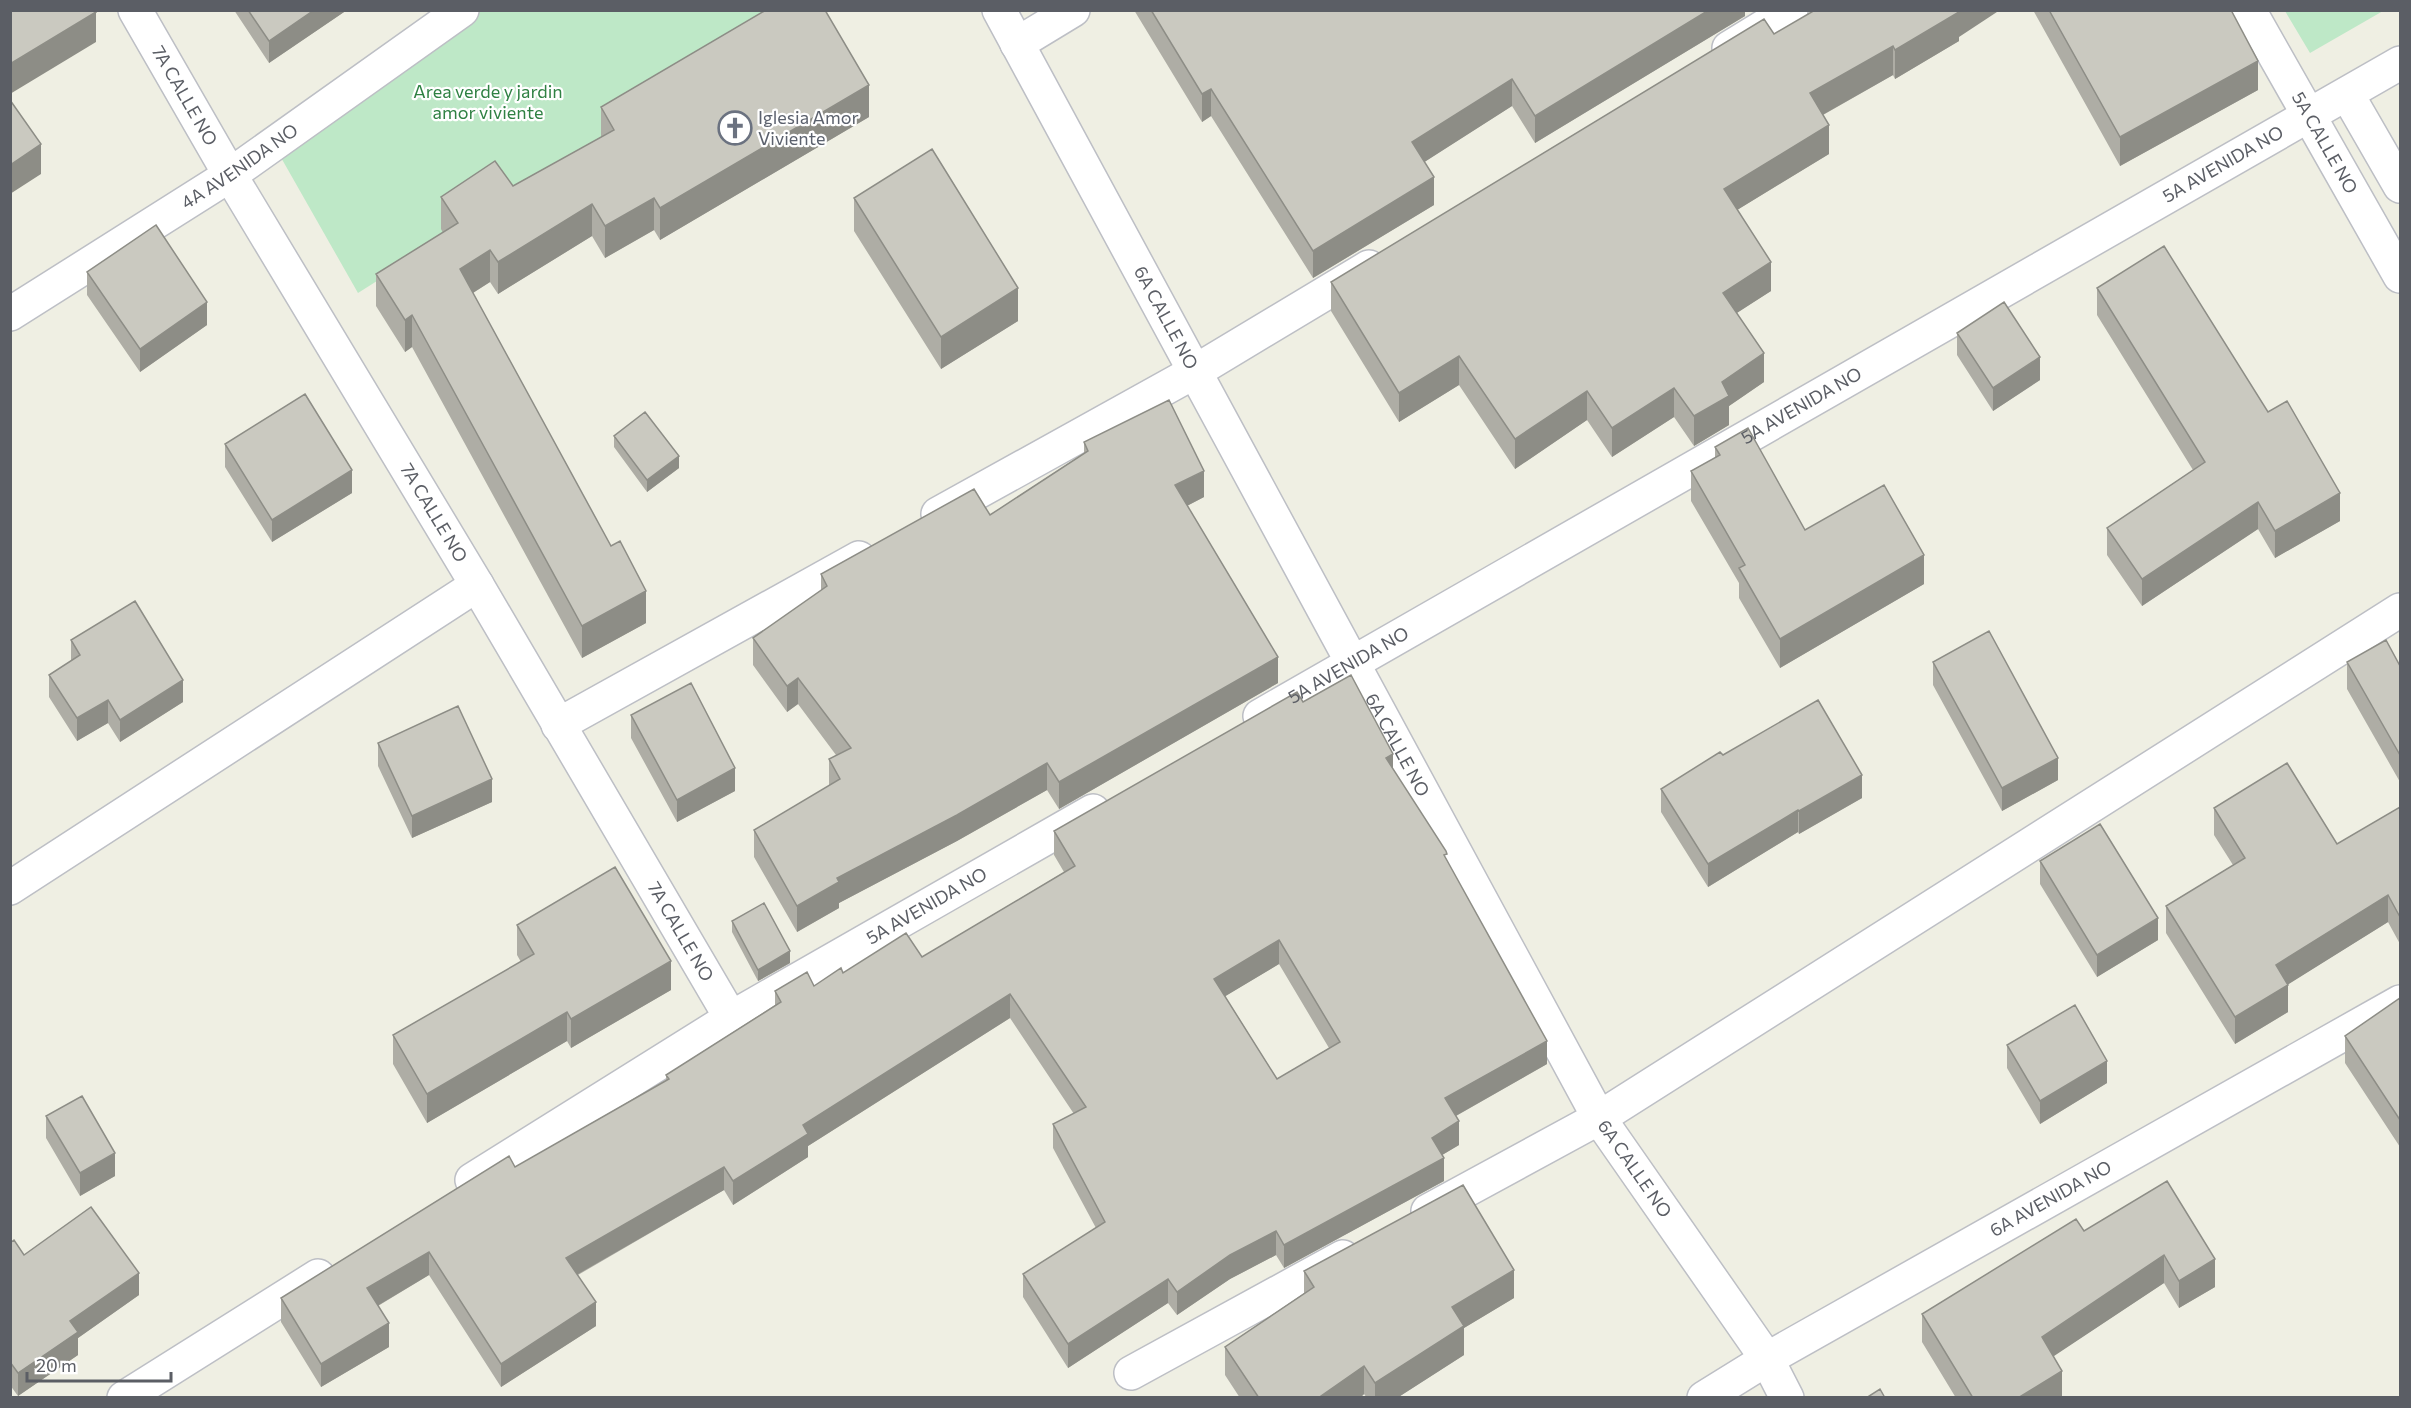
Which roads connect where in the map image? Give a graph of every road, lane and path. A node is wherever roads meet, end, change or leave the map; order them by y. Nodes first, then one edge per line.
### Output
1 (135, 10) edge
2 (462, 10) edge
3 (999, 10) edge
4 (1073, 10) edge
5 (1791, 10) edge
6 (2248, 10) edge
7 (1017, 44) junction
8 (2400, 63) edge
9 (1701, 66) edge
10 (2347, 94) junction
11 (2309, 116) junction
12 (230, 175) junction
13 (2400, 186) edge
14 (1398, 249) edge
15 (2400, 276) edge
16 (10, 314) edge
17 (1196, 371) junction
18 (914, 528) edge
19 (882, 545) edge
20 (477, 585) junction
21 (2400, 610) edge
22 (1353, 662) junction
23 (558, 724) junction
24 (1239, 728) edge
25 (1115, 799) edge
26 (10, 888) edge
27 (2400, 1002) edge
28 (731, 1018) junction
29 (1599, 1118) junction
30 (448, 1195) edge
31 (1401, 1225) edge
32 (1370, 1242) edge
33 (346, 1258) edge
34 (1767, 1359) junction
35 (1131, 1373) dead end
36 (124, 1398) edge
37 (1704, 1398) edge
38 (1787, 1398) edge

1 - 12 street, 7A CALLE NO
2 - 12 street, 4A AVENIDA NO
3 - 7 street, 6A CALLE NO
4 - 7 street
5 - 9 street
6 - 11 street, 5A CALLE NO
7 - 17 street, 6A CALLE NO
8 - 10 street, 5A AVENIDA NO
10 - 11 street, 5A AVENIDA NO
10 - 13 street
11 - 15 street, 5A CALLE NO
11 - 22 street, 5A AVENIDA NO
12 - 16 street, 4A AVENIDA NO
12 - 20 street, 7A CALLE NO
14 - 17 street
17 - 18 street
17 - 22 street, 6A CALLE NO
19 - 23 street
20 - 23 street, 7A CALLE NO
20 - 26 street
21 - 29 street
22 - 24 street, 5A AVENIDA NO
22 - 29 street, 6A CALLE NO
23 - 28 street, 7A CALLE NO
25 - 28 street, 5A AVENIDA NO
27 - 34 street, 6A AVENIDA NO
28 - 30 street, 5A AVENIDA NO
29 - 31 street
29 - 34 street, 6A CALLE NO
32 - 35 street
33 - 36 street
34 - 37 street, 6A AVENIDA NO
34 - 38 street, 6A CALLE NO

